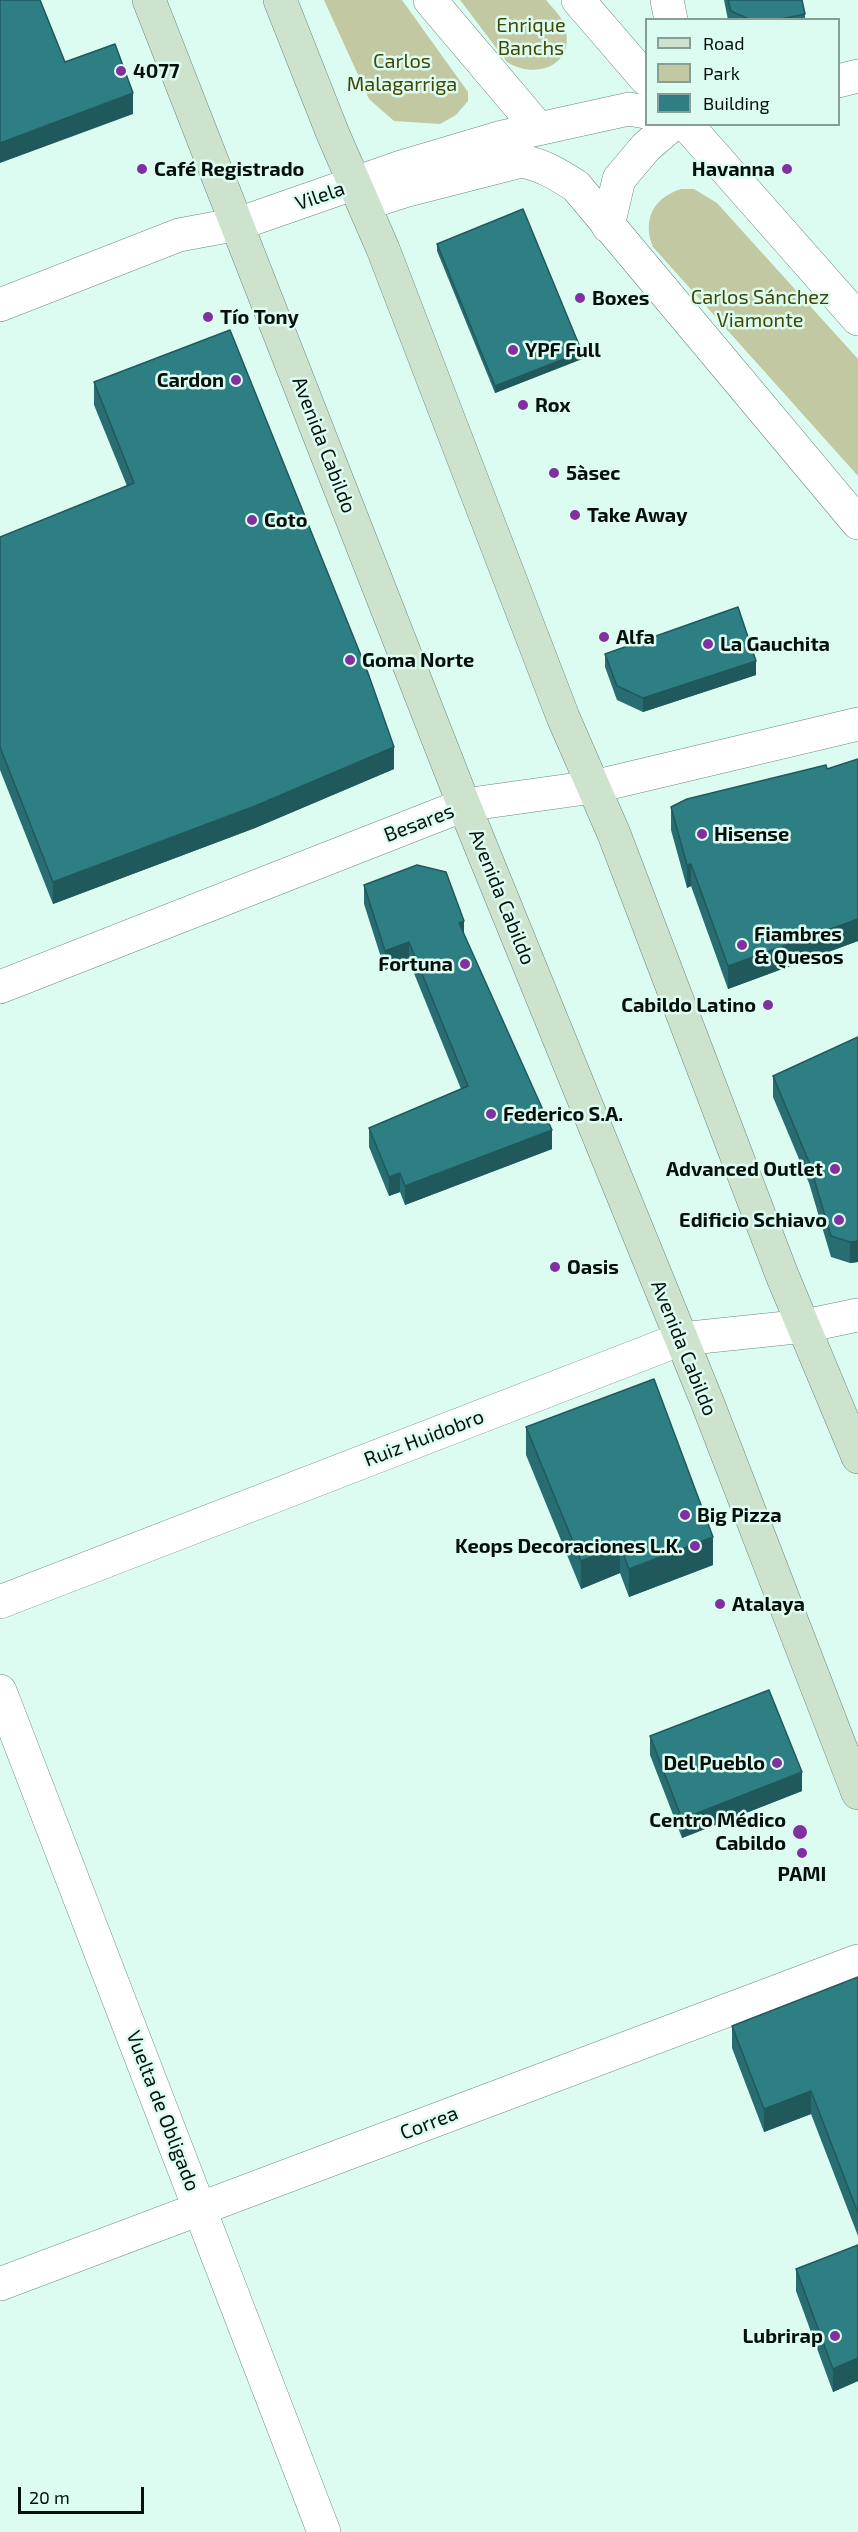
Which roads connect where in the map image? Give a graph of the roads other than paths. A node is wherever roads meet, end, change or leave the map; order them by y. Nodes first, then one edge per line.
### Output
1 (149, 0) edge
2 (280, 0) edge
3 (430, 0) edge
4 (578, 0) edge
5 (668, 0) edge
6 (671, 18) edge
7 (858, 76) edge
8 (645, 78) edge
9 (840, 80) edge
10 (645, 112) edge
11 (671, 126) edge
12 (688, 126) edge
13 (538, 128) junction
14 (359, 194) junction
15 (238, 224) junction
16 (608, 226) junction
17 (0, 304) edge
18 (858, 319) edge
19 (858, 523) edge
20 (858, 724) edge
21 (593, 787) junction
22 (464, 805) junction
23 (0, 987) edge
24 (858, 1315) edge
25 (804, 1326) junction
26 (681, 1339) junction
27 (858, 1457) edge
28 (0, 1602) edge
29 (0, 1691) edge
30 (858, 1793) edge
31 (858, 1961) edge
32 (201, 2210) junction
33 (0, 2284) edge
34 (324, 2532) edge

1 - 15 main road, Avenida Cabildo
2 - 14 main road
3 - 13 street
4 - 8 street
5 - 6 street
7 - 9 street
10 - 13 street, Vilela
11 - 16 street
12 - 18 street
13 - 14 street, Vilela
14 - 15 street, Vilela
14 - 16 street, Vilela
14 - 21 main road
15 - 17 street, Vilela
15 - 22 main road, Avenida Cabildo
16 - 19 street, Vilela
20 - 21 street, Besares
21 - 22 street, Besares
21 - 25 main road
22 - 23 street, Besares
22 - 26 main road, Avenida Cabildo
24 - 25 street, Ruiz Huidobro
25 - 26 street, Ruiz Huidobro
25 - 27 main road
26 - 28 street, Ruiz Huidobro
26 - 30 main road, Avenida Cabildo
29 - 32 street, Vuelta de Obligado
31 - 32 street, Correa
32 - 33 street, Correa
32 - 34 street, Vuelta de Obligado

